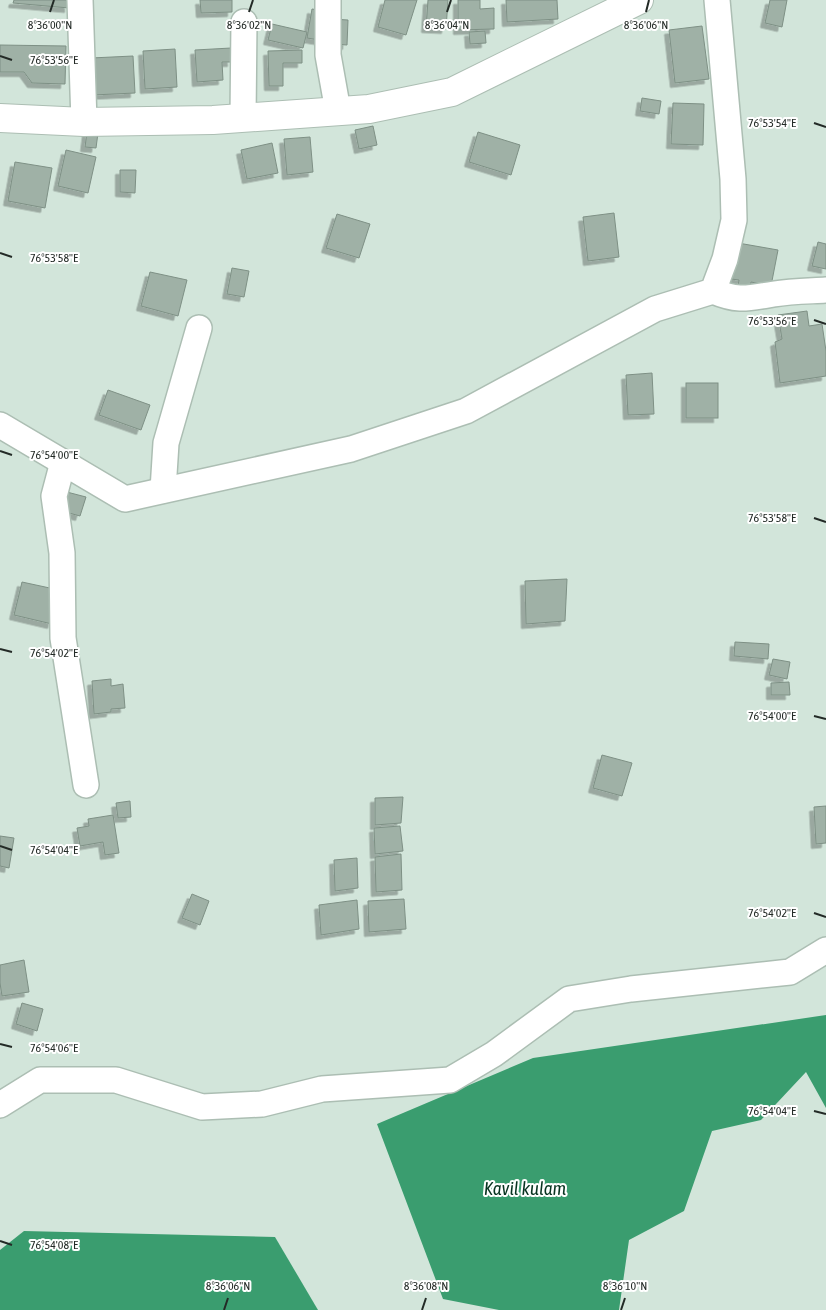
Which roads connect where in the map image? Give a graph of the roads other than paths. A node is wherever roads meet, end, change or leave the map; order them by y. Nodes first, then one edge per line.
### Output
1 (80, 0) edge
2 (328, 0) edge
3 (639, 0) edge
4 (717, 0) edge
5 (244, 22) dead end
6 (338, 111) junction
7 (0, 118) edge
8 (243, 118) junction
9 (84, 122) junction
10 (826, 290) edge
11 (712, 291) junction
12 (199, 328) dead end
13 (0, 425) edge
14 (64, 462) junction
15 (163, 490) junction
16 (86, 785) dead end
17 (826, 950) edge
18 (0, 1105) edge

1 - 9 street
2 - 6 street
3 - 6 main road
4 - 11 street
5 - 8 street
6 - 8 main road
7 - 9 main road
8 - 9 main road
10 - 11 street
11 - 15 street
12 - 15 street
13 - 14 street
14 - 15 street
14 - 16 street
17 - 18 street

